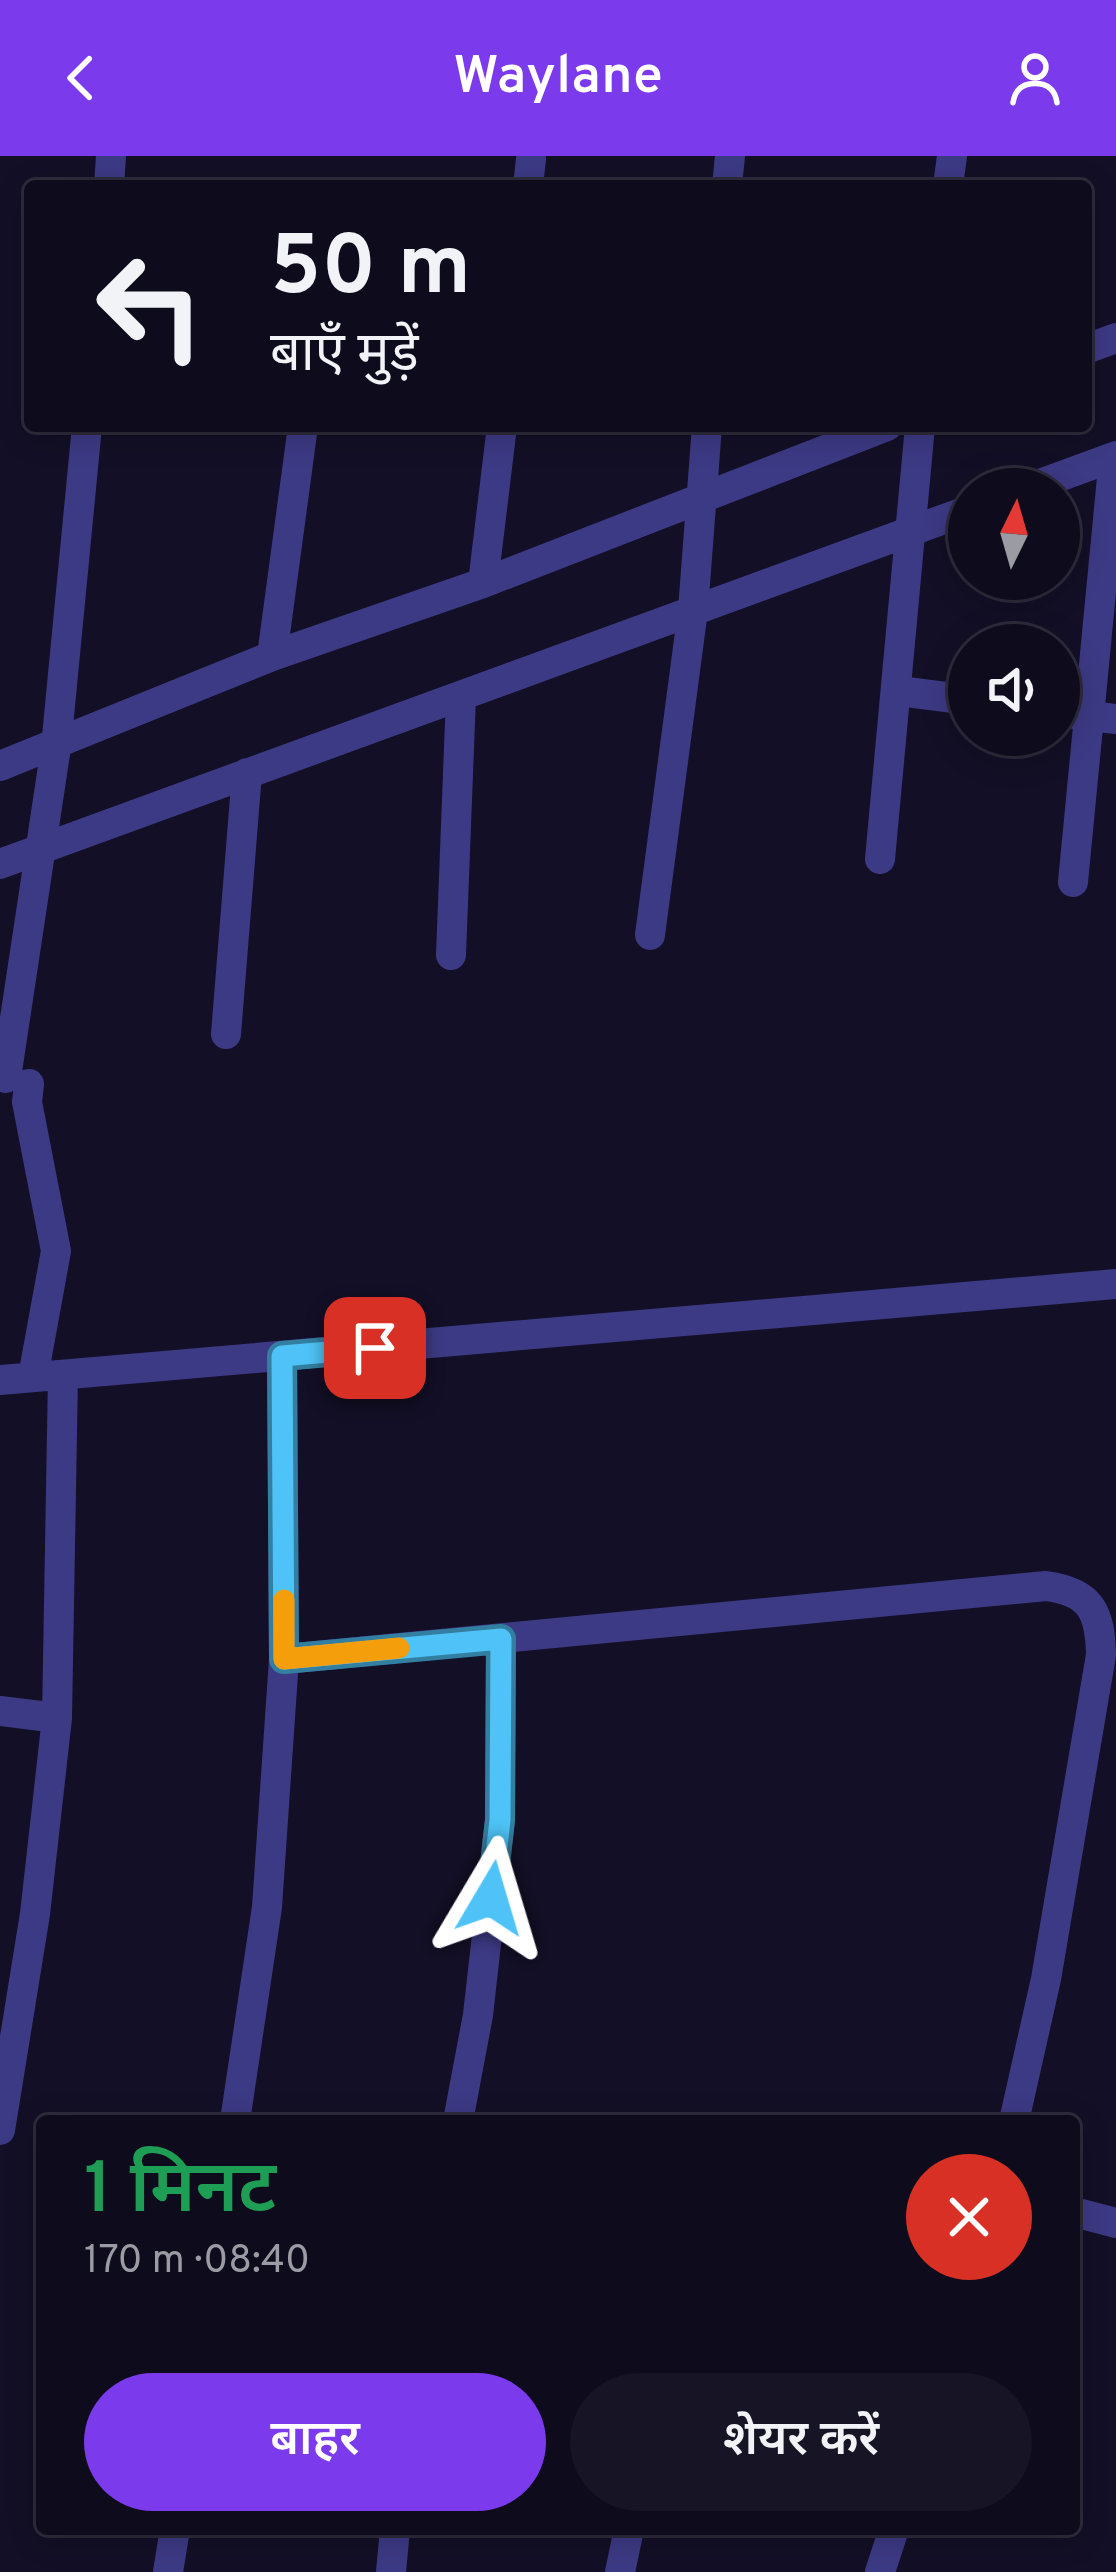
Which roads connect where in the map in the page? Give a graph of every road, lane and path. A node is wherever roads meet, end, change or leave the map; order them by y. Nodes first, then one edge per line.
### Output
1 (86, 432) edge
2 (302, 432) edge
3 (501, 432) edge
4 (706, 432) edge
5 (872, 432) edge
6 (920, 432) edge
7 (1115, 457) edge
8 (1080, 470) edge
9 (701, 498) junction
10 (948, 518) edge
11 (914, 530) junction
12 (483, 583) junction
13 (693, 610) junction
14 (272, 656) junction
15 (899, 691) junction
16 (461, 696) junction
17 (948, 697) edge
18 (1104, 718) edge
19 (56, 747) junction
20 (0, 766) edge
21 (247, 773) junction
22 (43, 849) junction
23 (880, 860) dead end
24 (0, 864) edge
25 (1073, 882) dead end
26 (650, 935) dead end
27 (452, 956) dead end
28 (226, 1034) dead end
29 (1116, 1284) edge
30 (282, 1356) junction
31 (48, 1376) junction
32 (0, 1380) edge
33 (501, 1639) junction
34 (284, 1659) junction
35 (0, 1711) edge
36 (57, 1718) junction
37 (236, 2115) edge
38 (461, 2115) edge
39 (1015, 2115) edge
40 (0, 2130) edge
41 (1080, 2214) edge
42 (1116, 2223) edge
43 (174, 2535) edge
44 (395, 2535) edge
45 (628, 2535) edge
46 (892, 2535) edge
47 (168, 2572) edge
48 (392, 2572) edge
49 (620, 2572) edge
50 (880, 2572) edge

1 - 19 street
2 - 14 street
3 - 12 street
4 - 9 street
5 - 9 street
6 - 11 street
7 - 8 street
7 - 18 street
9 - 12 street
9 - 13 street
10 - 11 street
11 - 13 street
11 - 15 street
12 - 14 street
13 - 16 street
13 - 26 street
14 - 19 street
15 - 17 street
15 - 23 street
16 - 21 street
16 - 27 street
18 - 25 street
19 - 20 street
19 - 22 street
21 - 22 street
21 - 28 street
22 - 24 street
22 - 31 street
29 - 30 street
30 - 31 street
30 - 34 street
31 - 32 street
31 - 36 street
33 - 34 street
33 - 38 street
33 - 39 street
34 - 37 street
35 - 36 street
36 - 40 street
41 - 42 street
43 - 47 street
44 - 48 street
45 - 49 street
46 - 50 street

